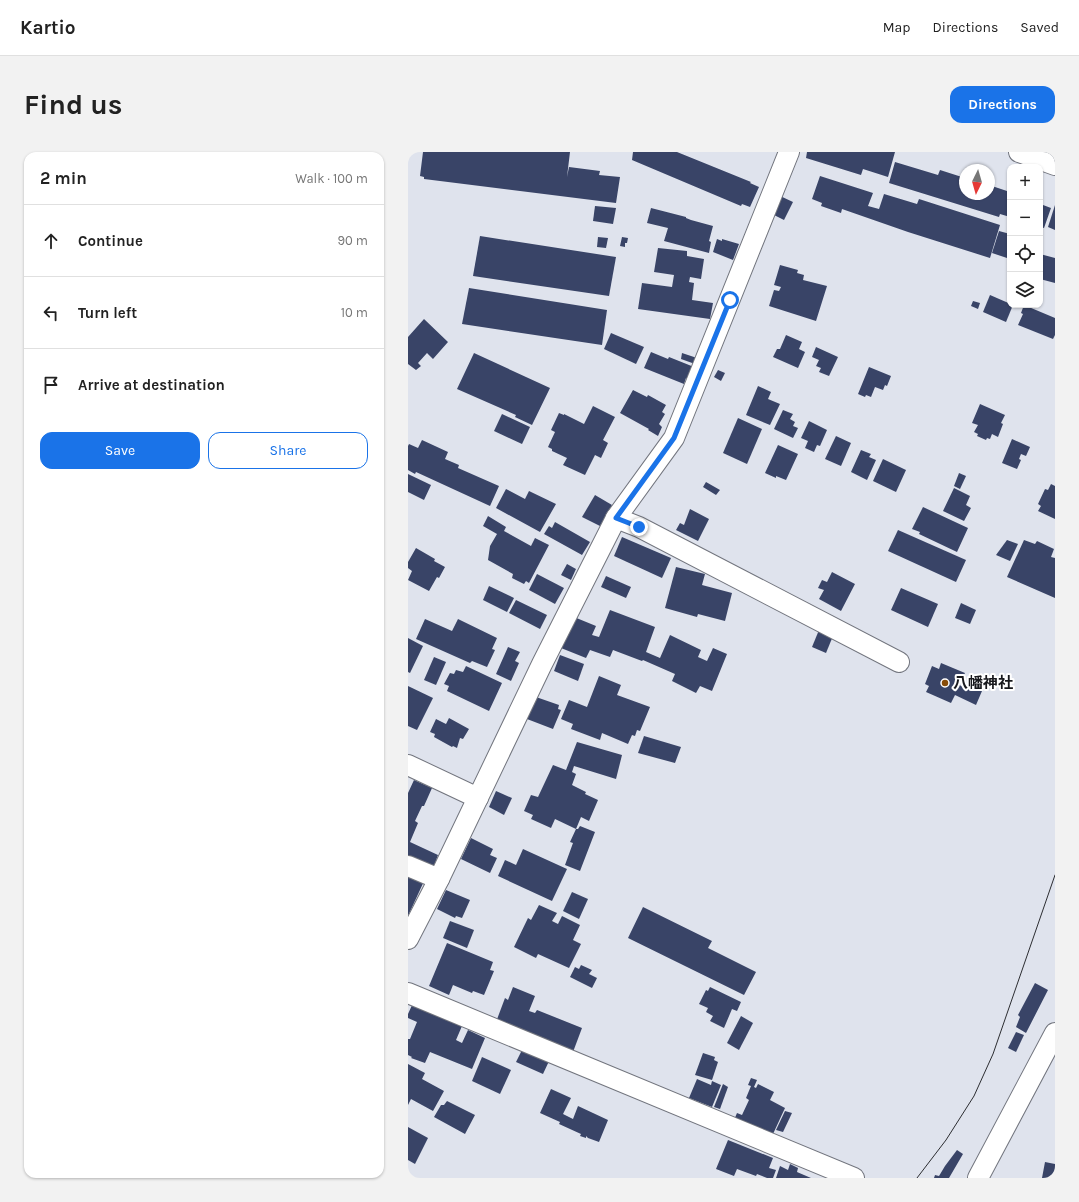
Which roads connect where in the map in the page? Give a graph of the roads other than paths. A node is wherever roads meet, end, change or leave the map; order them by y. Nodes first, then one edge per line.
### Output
1 (789, 152) edge
2 (1019, 152) edge
3 (1055, 165) edge
4 (616, 518) junction
5 (899, 662) dead end
6 (408, 765) edge
7 (478, 798) junction
8 (408, 866) edge
9 (439, 879) junction
10 (408, 938) edge
11 (408, 993) edge
12 (1055, 1033) edge
13 (854, 1178) edge
14 (978, 1178) edge

1 - 4 street
2 - 3 street
4 - 5 street
4 - 7 street
6 - 7 street
7 - 9 street
8 - 9 street
9 - 10 street
11 - 13 street
12 - 14 street

